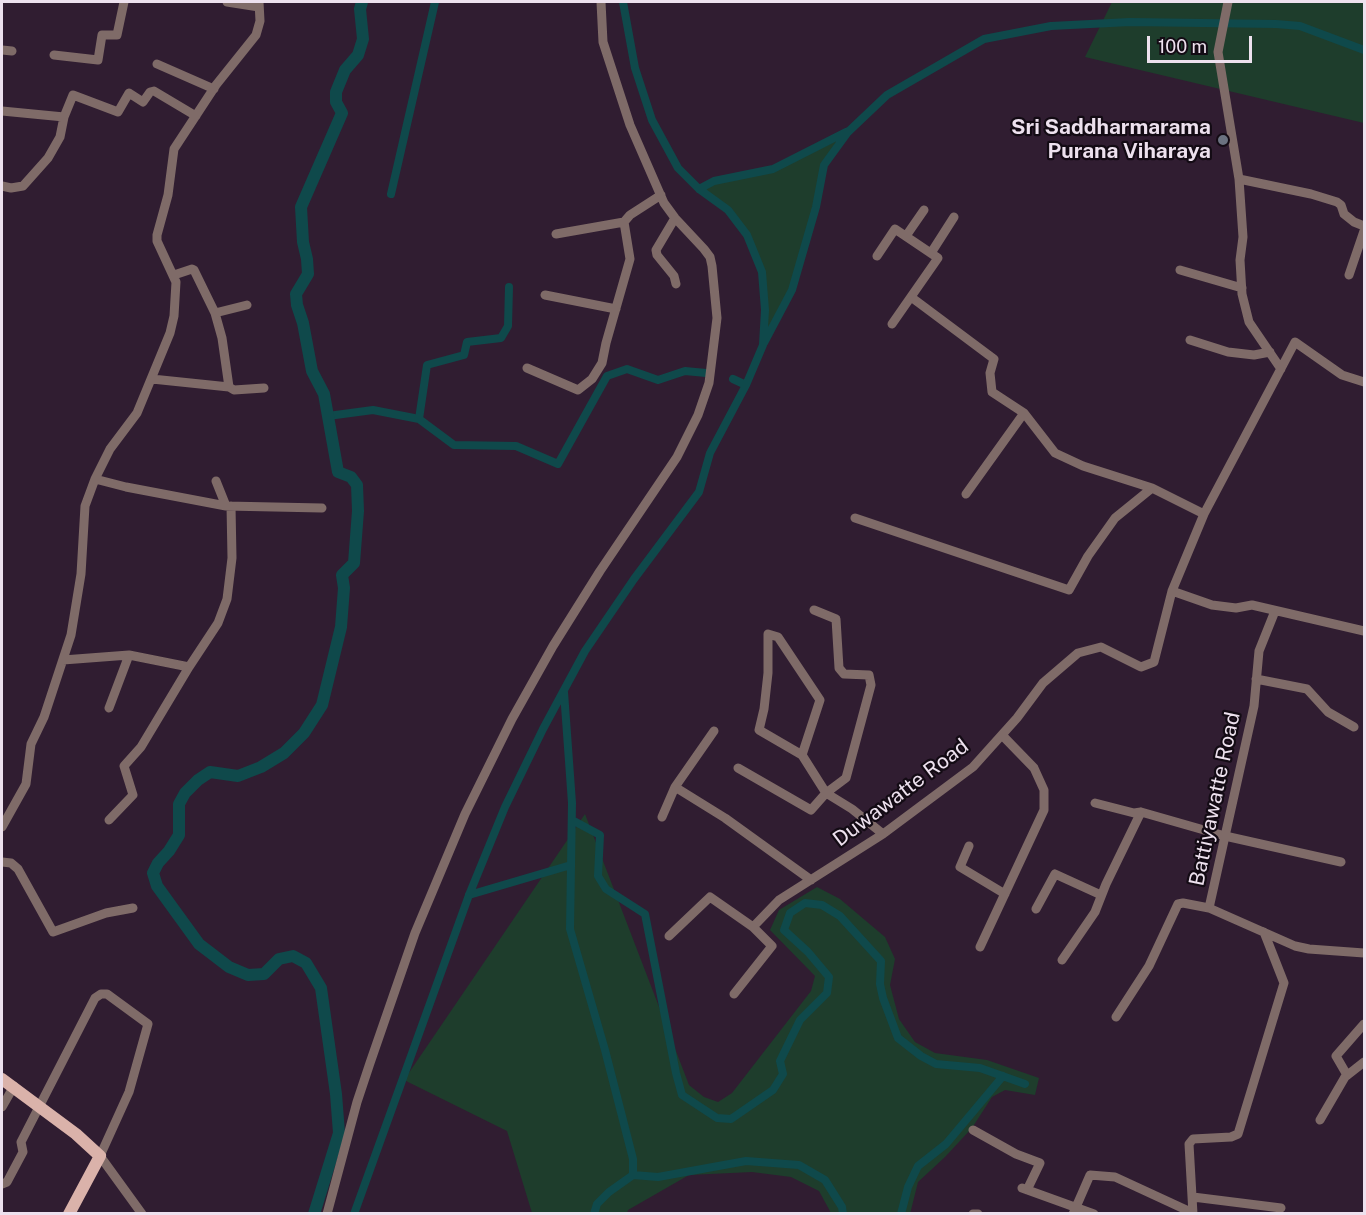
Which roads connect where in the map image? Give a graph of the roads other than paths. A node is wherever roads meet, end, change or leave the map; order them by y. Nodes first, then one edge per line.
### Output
1 (120, 2) edge
2 (227, 2) edge
3 (601, 2) edge
4 (1228, 2) edge
5 (259, 4) edge
6 (2, 50) edge
7 (12, 51) dead end
8 (54, 55) dead end
9 (157, 64) dead end
10 (214, 89) junction
11 (2, 111) edge
12 (196, 116) junction
13 (64, 117) junction
14 (1239, 179) junction
15 (2, 186) edge
16 (661, 195) junction
17 (924, 210) dead end
18 (954, 217) dead end
19 (675, 218) junction
20 (624, 222) junction
21 (1365, 226) edge
22 (1365, 231) edge
23 (556, 234) dead end
24 (906, 236) junction
25 (930, 252) junction
26 (878, 256) dead end
27 (1180, 270) dead end
28 (174, 275) junction
29 (1349, 275) dead end
30 (676, 284) dead end
31 (1242, 288) junction
32 (545, 296) dead end
33 (911, 297) junction
34 (247, 305) dead end
35 (616, 309) junction
36 (215, 313) junction
37 (892, 324) dead end
38 (1190, 340) dead end
39 (1270, 352) junction
40 (527, 368) dead end
41 (1281, 369) junction
42 (152, 379) junction
43 (1364, 380) edge
44 (229, 387) junction
45 (264, 388) dead end
46 (1024, 413) junction
47 (95, 479) junction
48 (216, 481) dead end
49 (1152, 488) junction
50 (966, 494) dead end
51 (229, 506) junction
52 (322, 508) dead end
53 (1204, 514) junction
54 (855, 518) dead end
55 (1172, 591) junction
56 (814, 610) dead end
57 (1275, 611) junction
58 (1365, 631) edge
59 (129, 655) junction
60 (63, 660) junction
61 (189, 667) junction
62 (1256, 679) junction
63 (108, 708) dead end
64 (1354, 727) dead end
65 (714, 731) dead end
66 (1002, 735) junction
67 (802, 755) junction
68 (738, 768) dead end
69 (675, 787) junction
70 (826, 793) junction
71 (1095, 803) dead end
72 (1141, 812) junction
73 (662, 817) dead end
74 (109, 820) dead end
75 (2, 827) edge
76 (883, 834) junction
77 (1225, 836) junction
78 (969, 846) dead end
79 (2, 862) edge
80 (1341, 862) dead end
81 (811, 880) junction
82 (1005, 894) junction
83 (1101, 895) junction
84 (133, 908) dead end
85 (1209, 908) junction
86 (1036, 909) dead end
87 (753, 927) junction
88 (1263, 932) junction
89 (669, 936) dead end
90 (980, 947) dead end
91 (1365, 953) edge
92 (1062, 960) dead end
93 (734, 994) dead end
94 (1116, 1017) dead end
95 (1365, 1024) edge
96 (1365, 1062) edge
97 (1347, 1075) junction
98 (2, 1079) edge
99 (14, 1086) junction
100 (40, 1106) junction
101 (2, 1107) edge
102 (1320, 1120) dead end
103 (974, 1130) dead end
104 (100, 1156) junction
105 (2, 1184) edge
106 (1193, 1197) junction
107 (1281, 1208) dead end
108 (1075, 1210) edge
109 (1193, 1213) edge
110 (69, 1214) edge
111 (142, 1214) edge
112 (327, 1214) edge
113 (973, 1214) edge
114 (978, 1214) edge
115 (1094, 1214) edge

1 - 8 street
2 - 5 street
3 - 16 street
4 - 14 street
5 - 10 street
6 - 7 street
9 - 10 street
10 - 12 street
11 - 13 street
12 - 13 street
12 - 28 street
13 - 15 street
14 - 21 street
14 - 31 street
16 - 19 street
16 - 20 street
17 - 24 street
18 - 25 street
19 - 30 street
19 - 112 street
20 - 23 street
20 - 35 street
22 - 29 street
24 - 25 street
24 - 26 street
25 - 33 street
27 - 31 street
28 - 36 street
28 - 42 street
31 - 39 street
32 - 35 street
33 - 37 street
33 - 46 street
34 - 36 street
35 - 40 street
36 - 44 street
38 - 39 street
39 - 41 street
41 - 43 street, Duwawatte Road
41 - 53 street, Duwawatte Road
42 - 44 street
42 - 47 street
44 - 45 street
46 - 49 street
46 - 50 street
47 - 51 street
47 - 60 street
48 - 51 street
49 - 53 street
49 - 54 street
51 - 52 street
51 - 61 street
53 - 55 street, Duwawatte Road
55 - 57 street
55 - 66 street, Duwawatte Road
56 - 70 street
57 - 58 street
57 - 62 street, Battiyawatte Road
59 - 60 street
59 - 61 street
59 - 63 street
60 - 75 street
61 - 74 street
62 - 64 street
62 - 77 street, Battiyawatte Road
65 - 69 street
66 - 76 street, Duwawatte Road
66 - 82 street
67 - 67 street
67 - 70 street
68 - 70 street
69 - 73 street
69 - 81 street
70 - 76 street
71 - 72 street
72 - 77 street
72 - 83 street
76 - 81 street, Duwawatte Road
77 - 80 street
77 - 85 street, Battiyawatte Road
78 - 82 street
79 - 84 street
81 - 87 street, Duwawatte Road
82 - 90 street
83 - 86 street
83 - 92 street
85 - 88 street
85 - 94 street, Battiyawatte Road
87 - 89 street
87 - 93 street
88 - 91 street
88 - 106 street
95 - 97 street
96 - 97 street
97 - 102 street
98 - 99 main road
99 - 100 main road
99 - 101 street
100 - 104 main road
100 - 104 street
100 - 105 street
103 - 108 street
104 - 110 main road
104 - 111 street
106 - 107 street
106 - 109 street
108 - 109 street
108 - 115 street
113 - 114 street

